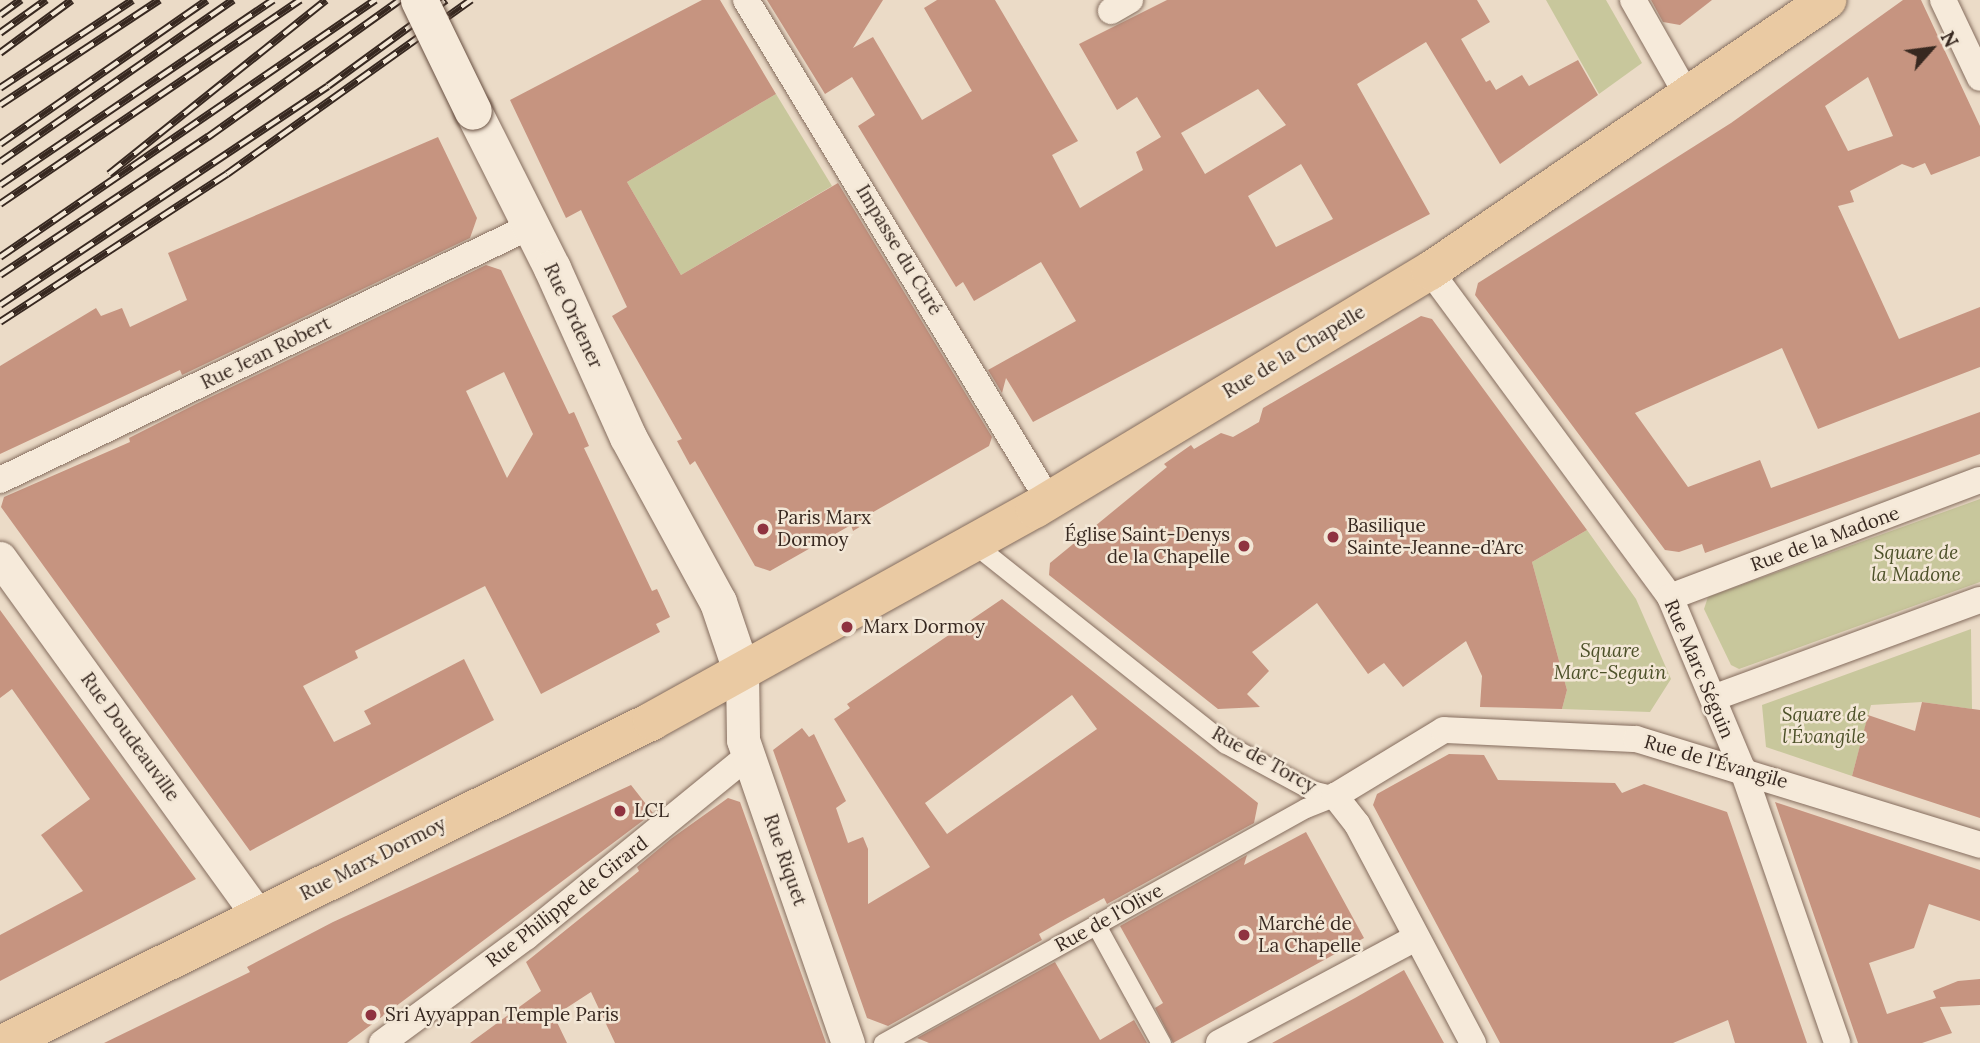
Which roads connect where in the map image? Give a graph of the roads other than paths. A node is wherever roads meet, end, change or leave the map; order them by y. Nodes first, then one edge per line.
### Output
1 (419, 0) edge
2 (746, 0) edge
3 (1633, 0) edge
4 (1827, 0) edge
5 (1943, 0) edge
6 (1980, 78) edge
7 (1688, 97) junction
8 (531, 226) junction
9 (1430, 271) junction
10 (0, 480) edge
11 (1980, 480) edge
12 (1049, 501) junction
13 (973, 543) junction
14 (0, 558) edge
15 (1670, 597) junction
16 (1980, 600) edge
17 (742, 673) junction
18 (1713, 698) junction
19 (748, 756) junction
20 (1742, 768) junction
21 (1335, 796) junction
22 (1980, 845) edge
23 (259, 917) junction
24 (1096, 925) junction
25 (1416, 938) junction
26 (4, 1043) edge
27 (382, 1043) edge
28 (848, 1043) edge
29 (883, 1043) edge
30 (1161, 1043) edge
31 (1219, 1043) edge
32 (1473, 1043) edge
33 (1837, 1043) edge

1 - 8 main road, Rue Ordener, bridge
2 - 12 street, Impasse du Curé
3 - 7 street
4 - 7 main road, Rue de la Chapelle
5 - 6 street
7 - 9 main road, Rue de la Chapelle
8 - 10 street, Rue Jean Robert
8 - 17 main road, Rue Ordener
9 - 12 main road, Rue de la Chapelle
9 - 15 street, Rue Marc Séguin
11 - 15 street, Rue de la Madone
12 - 13 main road, Rue de la Chapelle
13 - 17 main road, Rue de la Chapelle
13 - 21 street, Rue de Torcy
14 - 23 street, Rue Doudeauville
15 - 18 street, Rue Marc Séguin
16 - 18 street
17 - 19 street, Rue Riquet
17 - 23 main road, Rue Marx Dormoy
18 - 20 street, Rue Marc Séguin
19 - 27 street, Rue Philippe de Girard
19 - 28 street, Rue Riquet
20 - 21 street, Rue de l'Évangile
20 - 22 street, Rue de l'Évangile
20 - 33 street, Rue Marc Séguin
21 - 24 street, Rue de l'Olive
21 - 25 street, Rue de Torcy
23 - 26 main road, Rue Marx Dormoy
24 - 29 street, Rue de l'Olive
24 - 30 street
25 - 31 street
25 - 32 street, Rue de Torcy

